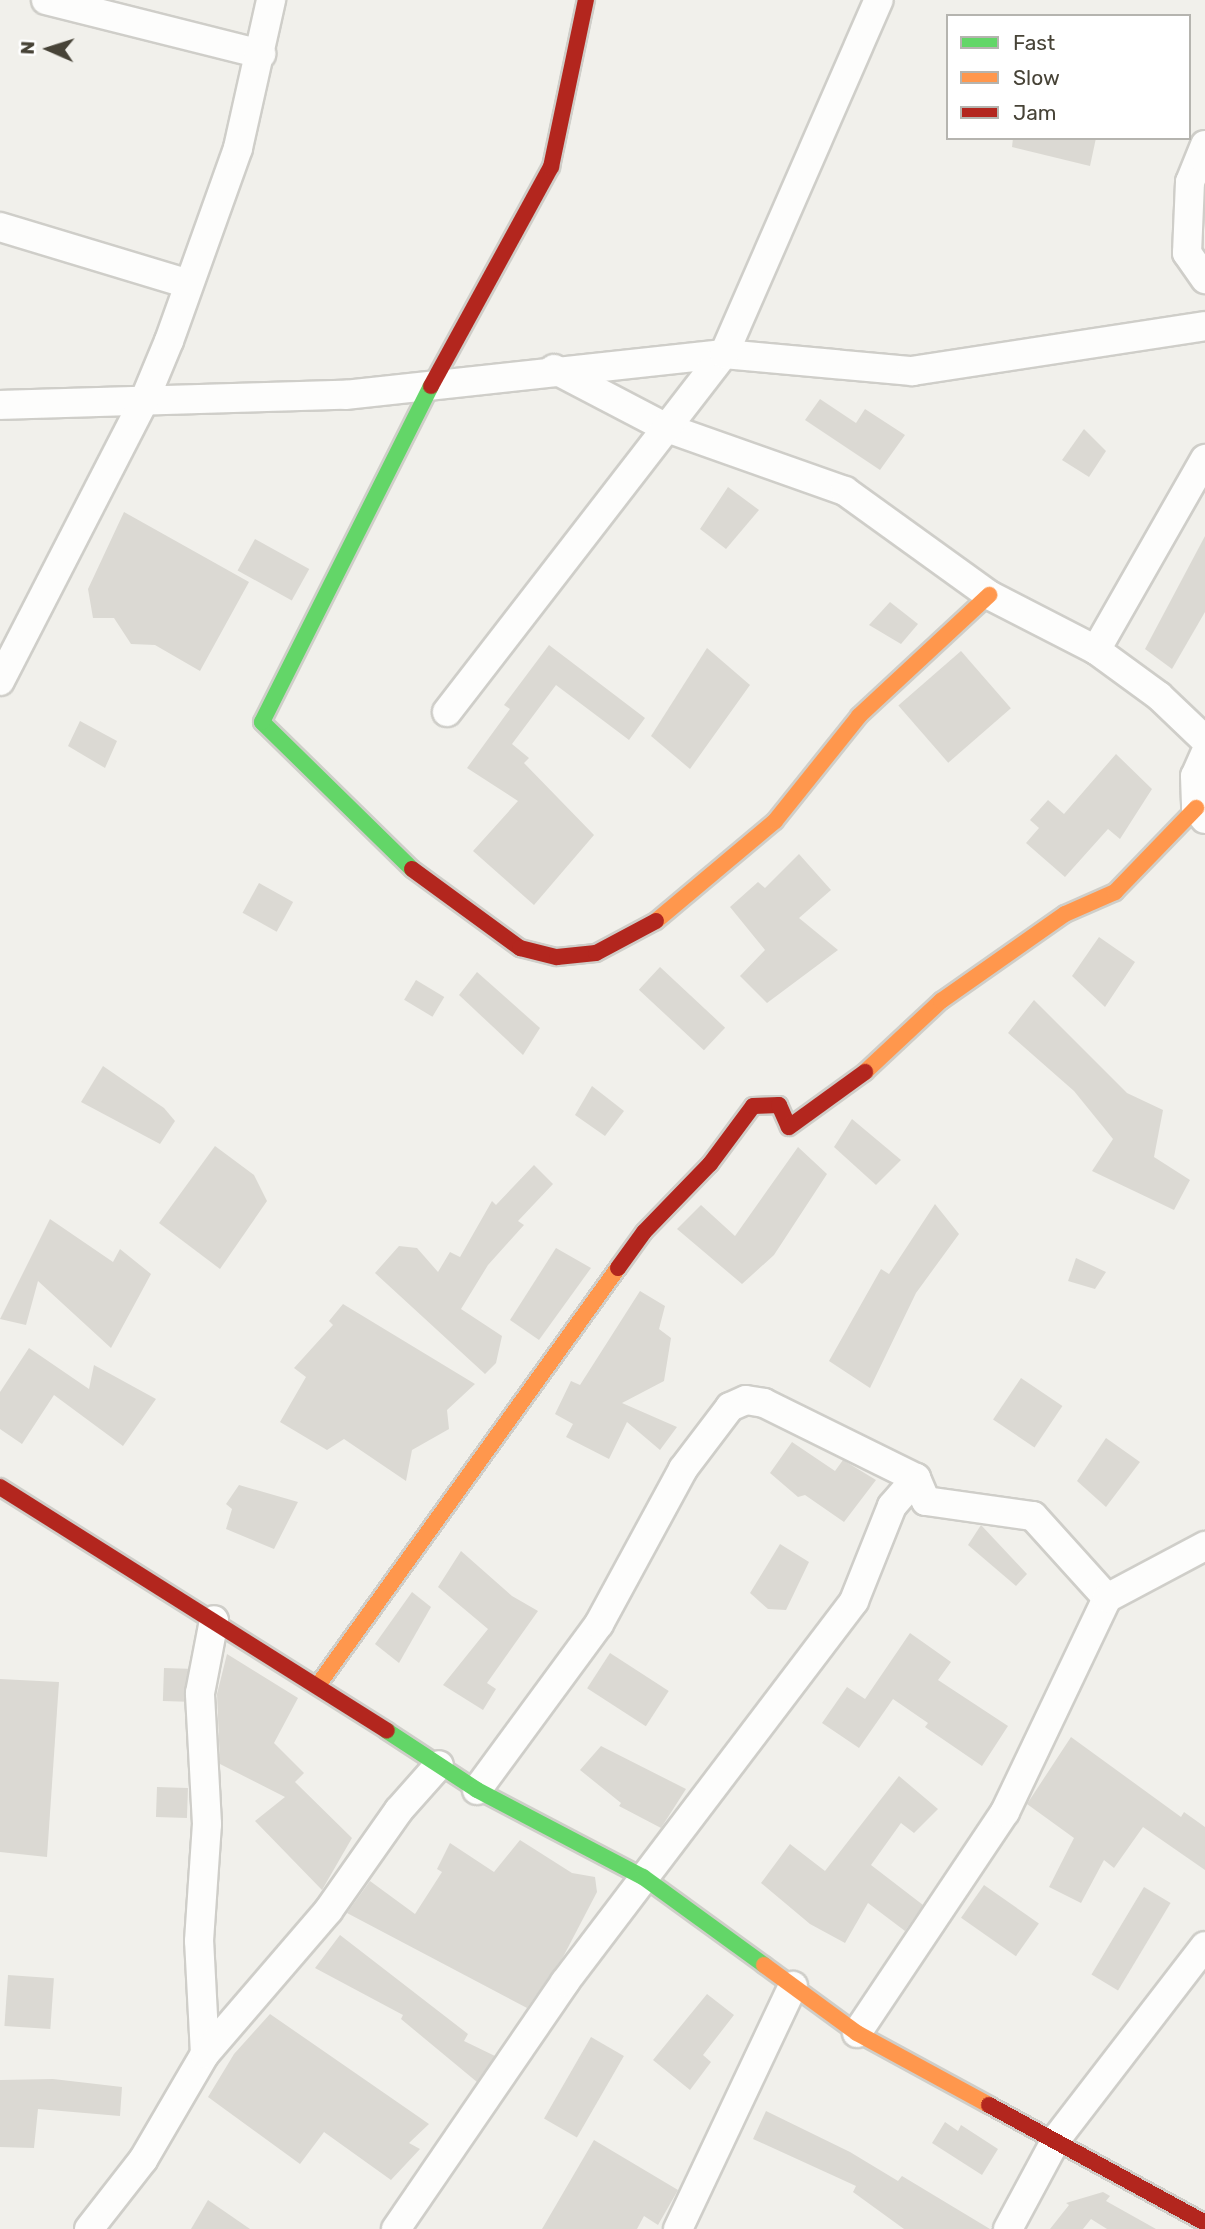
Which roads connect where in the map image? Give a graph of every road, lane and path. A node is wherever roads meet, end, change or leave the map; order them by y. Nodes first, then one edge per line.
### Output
1 (46, 0) edge
2 (271, 0) edge
3 (586, 0) edge
4 (879, 0) edge
5 (261, 54) junction
6 (1205, 145) edge
7 (0, 228) edge
8 (1205, 279) edge
9 (189, 284) junction
10 (1205, 326) edge
11 (724, 354) junction
12 (554, 369) junction
13 (430, 387) junction
14 (144, 401) junction
15 (0, 405) edge
16 (667, 428) junction
17 (1205, 459) edge
18 (989, 595) junction
19 (1096, 650) junction
20 (0, 681) edge
21 (447, 712) dead end
22 (1205, 740) edge
23 (1205, 754) edge
24 (1200, 813) edge
25 (916, 1478) junction
26 (0, 1487) edge
27 (1205, 1546) edge
28 (1107, 1598) junction
29 (214, 1620) junction
30 (318, 1685) junction
31 (439, 1765) junction
32 (477, 1790) junction
33 (643, 1877) junction
34 (1205, 1946) edge
35 (793, 1986) junction
36 (857, 2032) junction
37 (205, 2054) junction
38 (1056, 2138) junction
39 (1205, 2223) edge
40 (89, 2229) edge
41 (396, 2229) edge
42 (678, 2229) edge
43 (1008, 2229) edge

1 - 5 street
2 - 5 street
3 - 13 street
4 - 11 street
5 - 9 street
6 - 8 street
7 - 9 street
9 - 14 street
10 - 11 street
11 - 12 street
11 - 16 street
12 - 13 street
12 - 16 street
13 - 14 street
13 - 18 street
14 - 15 street
14 - 20 street
16 - 18 street
16 - 21 street
17 - 19 street
18 - 19 street
19 - 22 street
23 - 24 street
24 - 30 street
25 - 28 street
25 - 32 street
25 - 33 street
26 - 29 street
27 - 28 street
28 - 36 street
29 - 30 street
29 - 37 street
30 - 31 street
31 - 32 street
31 - 37 street
32 - 33 street
33 - 35 street
33 - 41 street
34 - 38 street
35 - 36 street
35 - 42 street
36 - 38 street
37 - 40 street
38 - 39 street
38 - 43 street

